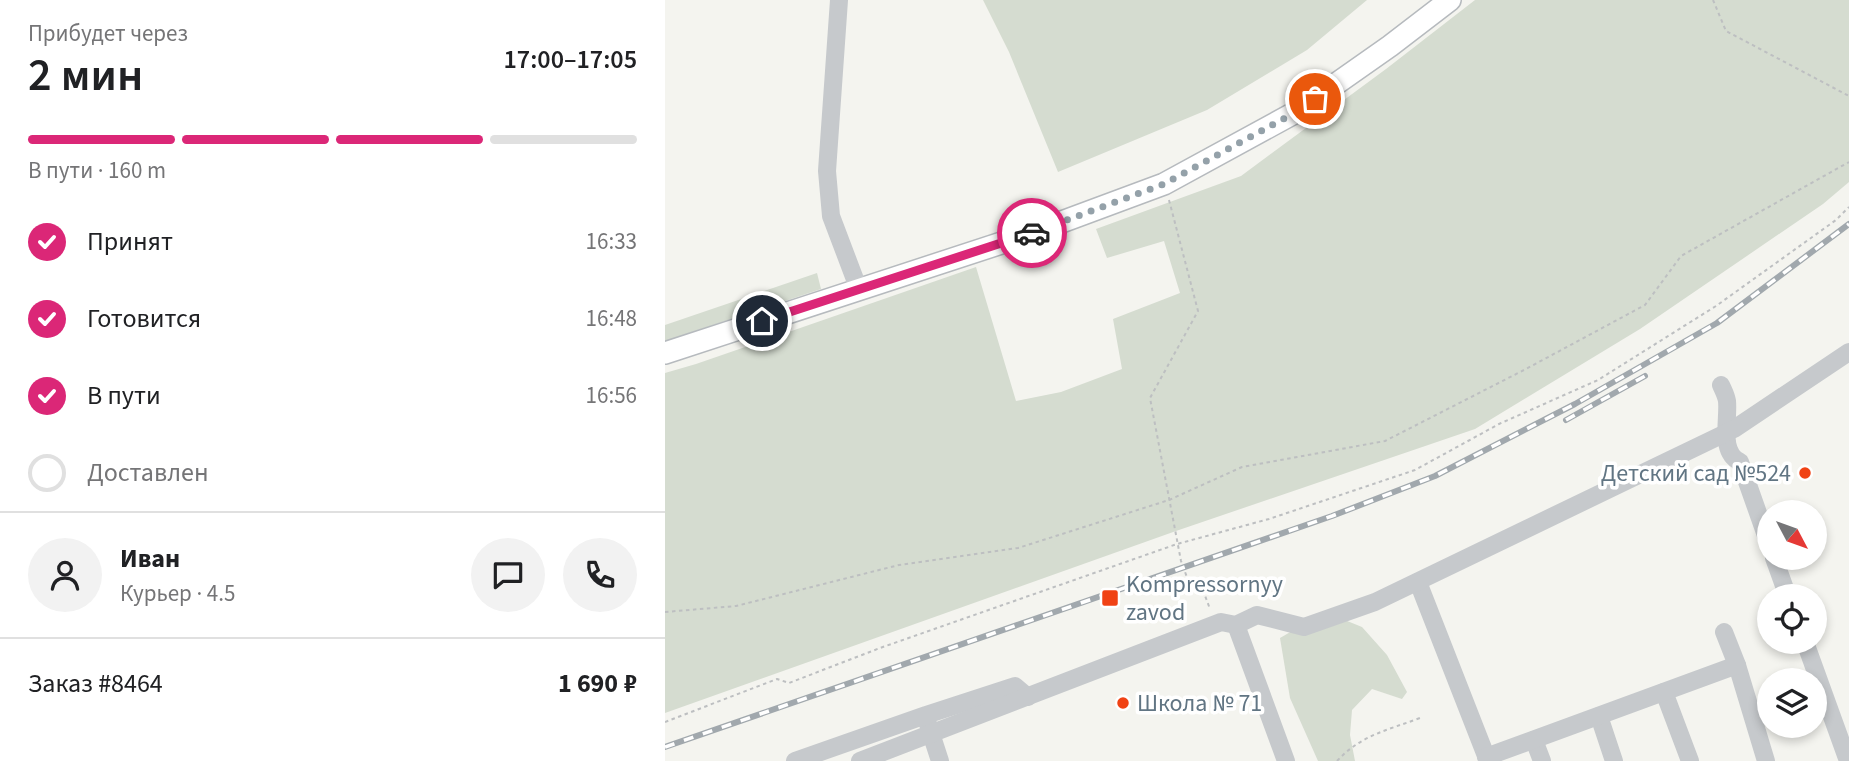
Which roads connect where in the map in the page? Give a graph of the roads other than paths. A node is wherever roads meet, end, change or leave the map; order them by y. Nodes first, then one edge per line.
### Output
1 (839, 0) edge
2 (1450, 0) edge
3 (859, 290) junction
4 (1849, 352) edge
5 (665, 354) edge
6 (1721, 385) dead end
7 (1727, 432) junction
8 (1757, 510) edge
9 (1418, 582) junction
10 (1228, 624) junction
11 (1724, 632) dead end
12 (1809, 654) edge
13 (1737, 665) junction
14 (1664, 692) junction
15 (1028, 697) junction
16 (926, 715) junction
17 (1599, 716) junction
18 (931, 735) junction
19 (1534, 740) junction
20 (1487, 759) edge
21 (795, 761) edge
22 (860, 761) edge
23 (940, 761) edge
24 (1286, 761) edge
25 (1542, 761) edge
26 (1614, 761) edge
27 (1691, 761) edge
28 (1766, 761) edge
29 (1848, 761) edge

1 - 3 street
2 - 3 main road
3 - 5 main road
4 - 7 street
6 - 7 street
7 - 8 street
7 - 9 street
9 - 10 street
9 - 20 street
10 - 15 street
10 - 24 street
11 - 13 street
12 - 29 street
13 - 14 street
13 - 28 street
14 - 17 street
14 - 27 street
15 - 16 street
15 - 18 street
16 - 18 street
16 - 21 street
17 - 19 street
17 - 26 street
18 - 22 street
18 - 23 street
19 - 20 street
19 - 25 street

